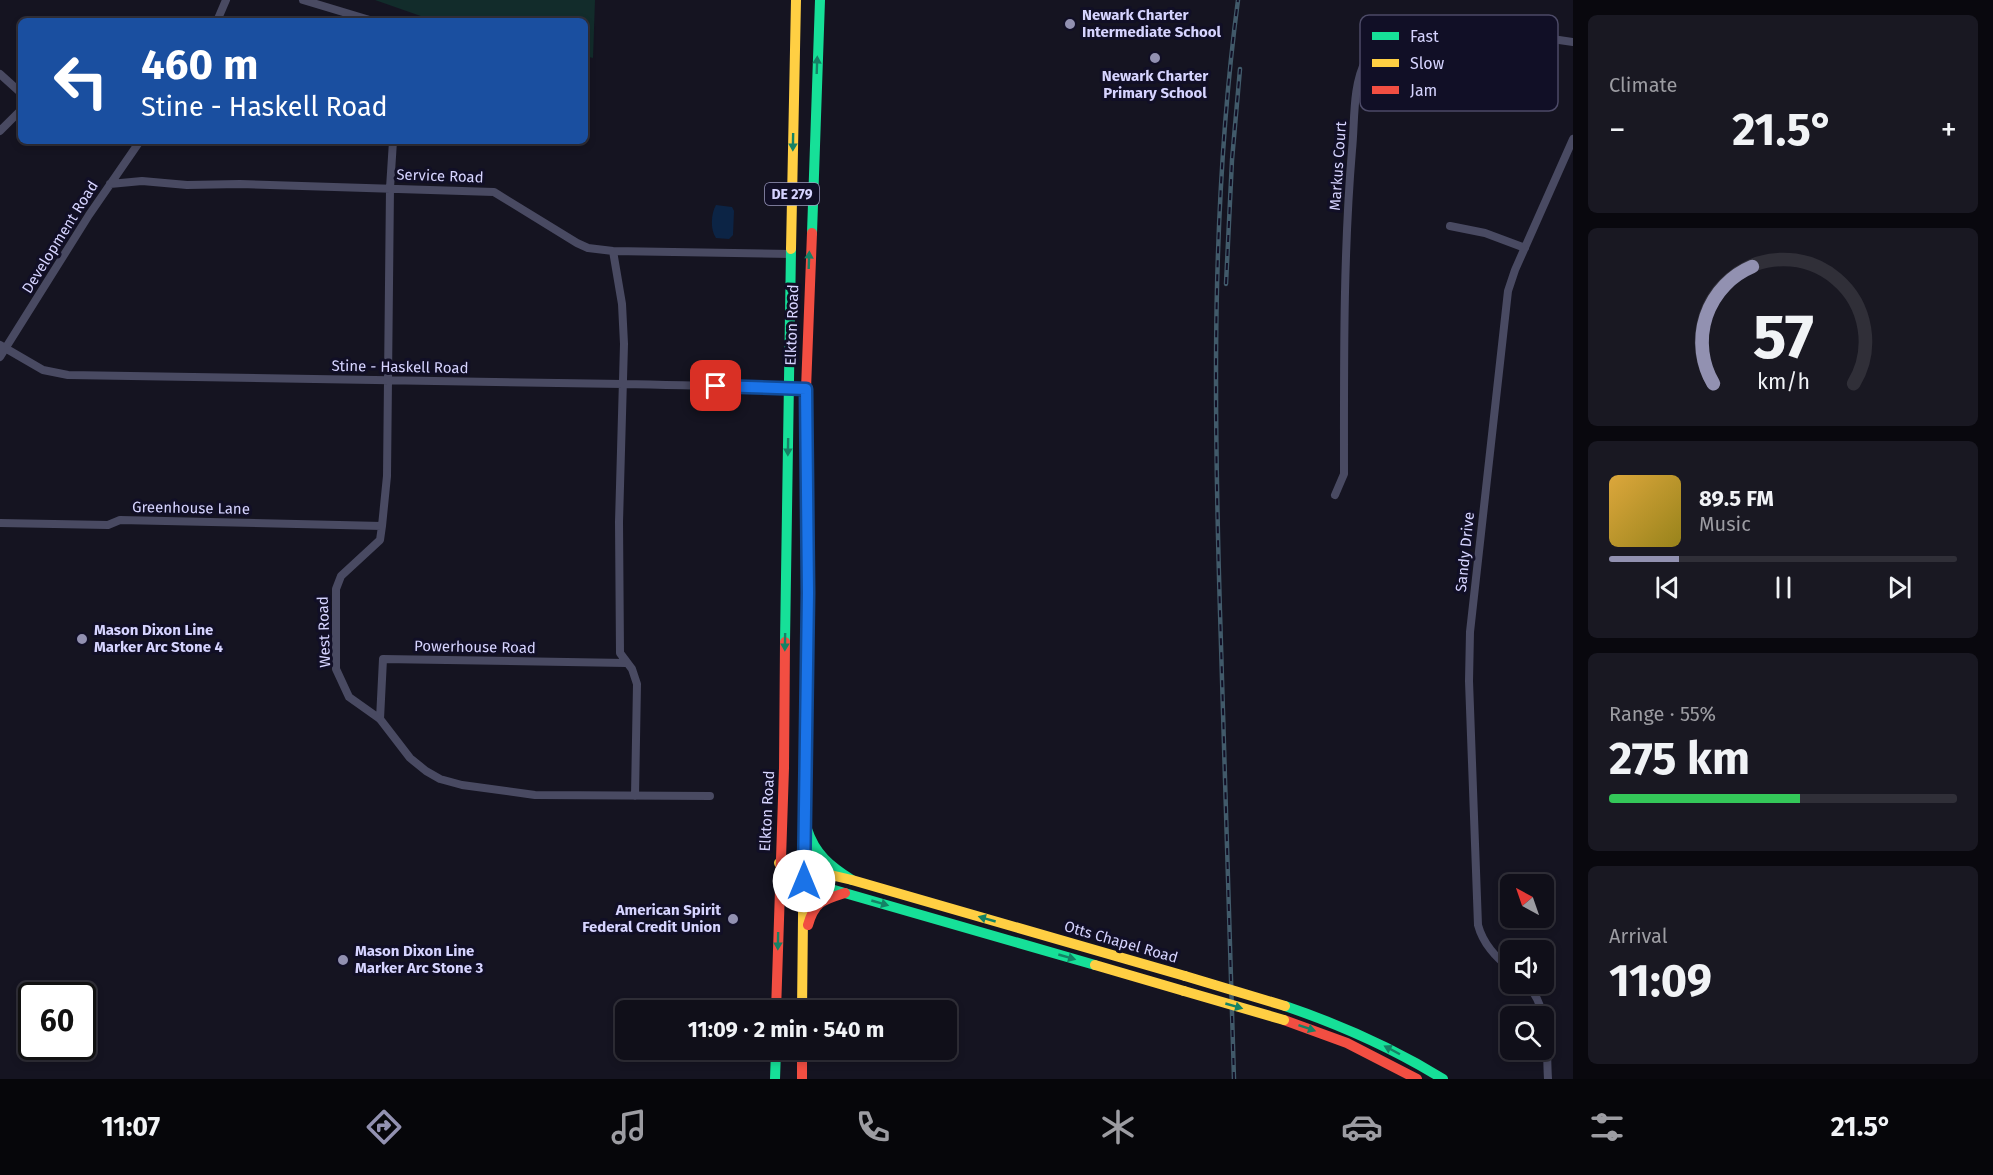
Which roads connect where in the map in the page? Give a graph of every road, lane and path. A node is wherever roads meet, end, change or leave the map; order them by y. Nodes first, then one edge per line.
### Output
1 (226, 0) edge
2 (303, 0) edge
3 (796, 0) edge
4 (820, 0) edge
5 (218, 18) edge
6 (363, 18) edge
7 (1558, 40) edge
8 (1573, 42) edge
9 (0, 74) edge
10 (1360, 76) edge
11 (18, 90) edge
12 (18, 113) edge
13 (0, 131) edge
14 (1573, 139) edge
15 (138, 144) edge
16 (393, 144) edge
17 (110, 184) junction
18 (390, 188) junction
19 (1450, 226) dead end
20 (1524, 248) junction
21 (613, 251) junction
22 (791, 254) junction
23 (3, 346) edge
24 (0, 357) edge
25 (388, 380) junction
26 (623, 384) junction
27 (788, 388) junction
28 (806, 389) junction
29 (1335, 495) dead end
30 (0, 524) edge
31 (382, 526) junction
32 (626, 663) junction
33 (380, 719) junction
34 (635, 796) junction
35 (710, 796) dead end
36 (804, 816) junction
37 (779, 863) junction
38 (804, 868) junction
39 (779, 877) junction
40 (852, 880) junction
41 (804, 881) junction
42 (845, 892) junction
43 (804, 940) junction
44 (1500, 959) edge
45 (1534, 994) edge
46 (776, 1000) edge
47 (802, 1000) edge
48 (776, 1060) edge
49 (802, 1060) edge
50 (775, 1079) edge
51 (802, 1079) edge
52 (1417, 1079) edge
53 (1443, 1079) edge
54 (1548, 1079) edge

1 - 5 street
2 - 6 street
3 -> 22 main road, Elkton Road / DE 279
28 -> 4 main road, Elkton Road / DE 279
7 - 8 street, Markus Court
9 - 11 street
10 - 29 street, Markus Court
12 - 13 street
14 - 20 street, Sandy Drive
15 - 17 street, Development Road
16 - 18 street
17 - 18 street, Service Road
17 - 23 street, Development Road
18 - 21 street, Service Road
18 - 25 street, West Road
19 - 20 street
20 - 44 street, Sandy Drive
21 - 22 street, Service Road
21 - 26 street
22 - 27 main road, Elkton Road / DE 279
23 - 24 street
23 - 25 street, Stine - Haskell Road
25 - 26 street, Stine - Haskell Road
25 - 31 street, West Road
26 - 27 street, Stine - Haskell Road
26 - 32 street
27 - 28 street, Stine - Haskell Road
27 -> 37 main road, Elkton Road / DE 279
28 - 36 main road, Elkton Road / DE 279
30 - 31 street, Greenhouse Lane
31 - 33 street, West Road
32 - 33 street, Powerhouse Road
32 - 34 street
33 - 34 street, West Road
34 - 35 street, West Road
36 - 38 main road, Elkton Road / DE 279
36 - 40 main road
37 - 38 main road, Otts Chapel Road
37 - 39 main road, Elkton Road / DE 279
38 - 40 main road, Otts Chapel Road
38 - 41 main road, Elkton Road / DE 279
39 - 41 main road, Otts Chapel Road
39 -> 46 main road, Elkton Road / DE 279
53 -> 40 main road, Otts Chapel Road, bridge
41 - 42 main road, Otts Chapel Road
41 - 43 main road, Elkton Road / DE 279
42 - 43 main road
42 -> 52 main road, Otts Chapel Road, bridge
43 - 47 main road, Elkton Road / DE 279
45 - 54 street
48 - 50 main road
49 - 51 main road

